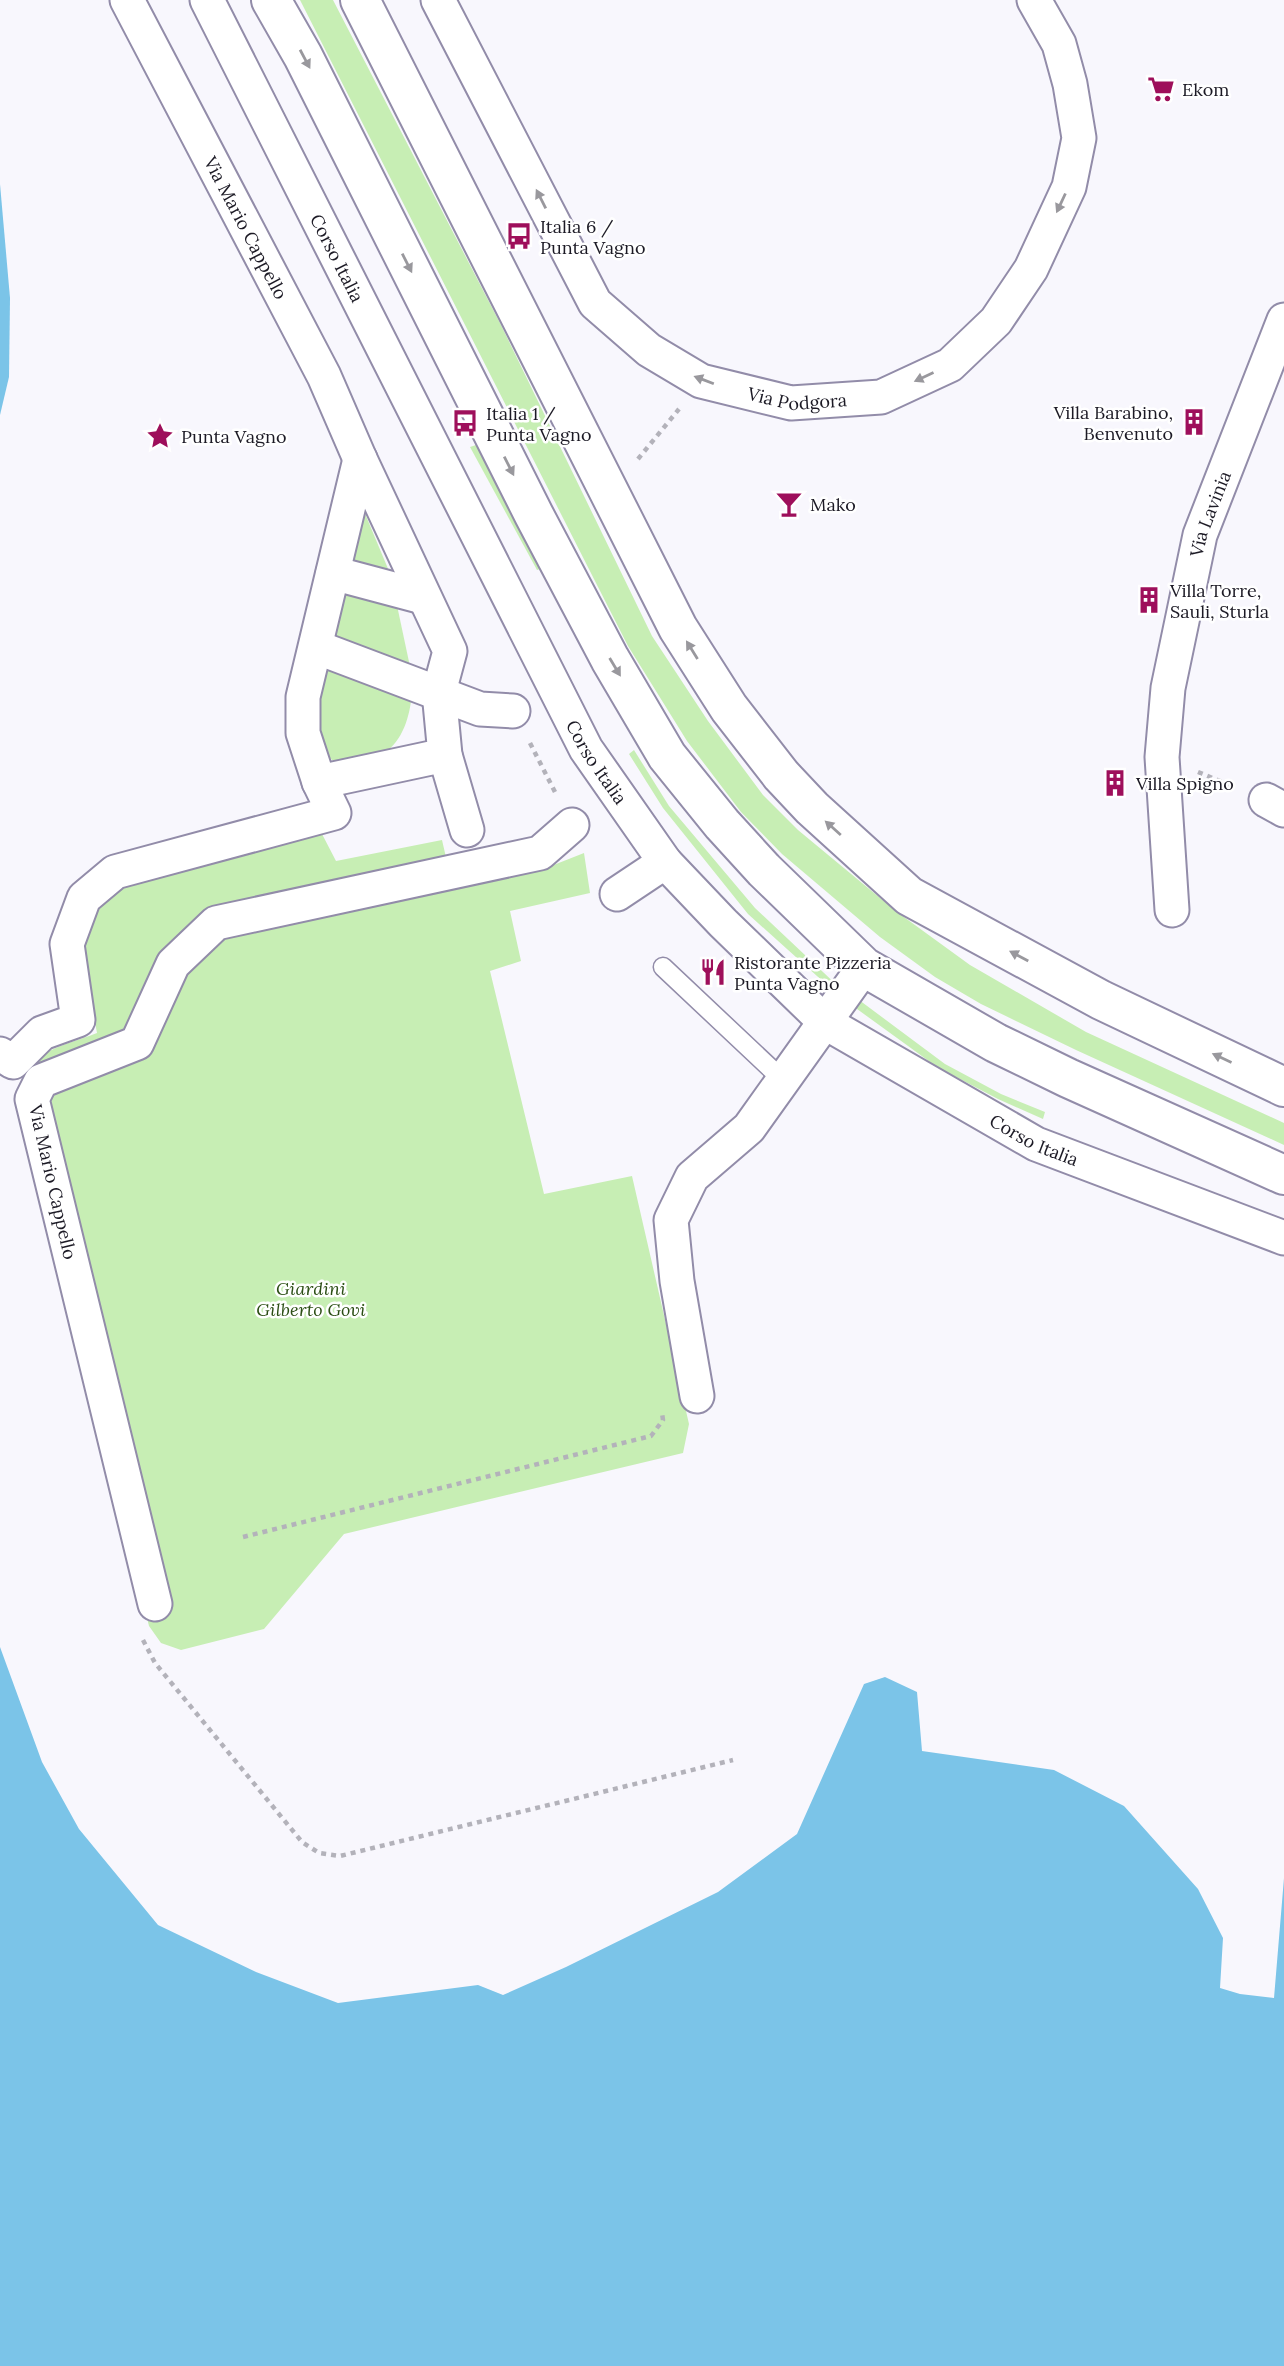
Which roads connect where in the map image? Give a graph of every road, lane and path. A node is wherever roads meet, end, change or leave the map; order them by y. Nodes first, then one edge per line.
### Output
1 (127, 0) edge
2 (207, 0) edge
3 (271, 0) edge
4 (360, 0) edge
5 (438, 0) edge
6 (1034, 0) edge
7 (1282, 329) edge
8 (701, 381) junction
9 (360, 459) junction
10 (610, 493) junction
11 (332, 573) junction
12 (423, 597) junction
13 (316, 647) junction
14 (439, 692) junction
15 (513, 711) dead end
16 (445, 755) junction
17 (1162, 757) junction
18 (318, 782) junction
19 (1275, 805) edge
20 (572, 825) dead end
21 (467, 830) dead end
22 (665, 862) junction
23 (617, 894) dead end
24 (1172, 910) dead end
25 (663, 967) dead end
26 (864, 967) junction
27 (826, 1023) junction
28 (0, 1054) edge
29 (784, 1081) junction
30 (1284, 1087) edge
31 (1284, 1175) edge
32 (1284, 1238) edge
33 (697, 1396) dead end
34 (652, 1436) dead end
35 (243, 1537) dead end
36 (146, 1616) joint
37 (733, 1760) dead end

1 - 9 street, Via Mario Cappello
2 - 22 street, Corso Italia
3 -> 26 main road
4 - 10 main road
8 -> 5 street, Via Podgora
6 -> 8 street, Via Podgora
7 - 17 street, Via Lavinia
8 - 10 path
9 - 11 street
9 - 12 street, Via Mario Cappello
30 -> 10 main road
11 - 12 street
11 - 13 street
12 - 14 street, Via Mario Cappello
13 - 14 street
13 - 18 street
14 - 15 street
14 - 16 street, Via Mario Cappello
16 - 18 street
16 - 21 street, Via Mario Cappello
17 - 19 path
17 - 24 street, Via Lavinia
18 - 28 street
20 - 36 street, Via Mario Cappello
22 - 23 street
22 - 27 street, Corso Italia
25 - 29 lane
26 - 27 street
26 - 31 main road
27 - 29 street
27 - 32 street, Corso Italia
29 - 33 street
34 - 35 path
36 - 37 path

